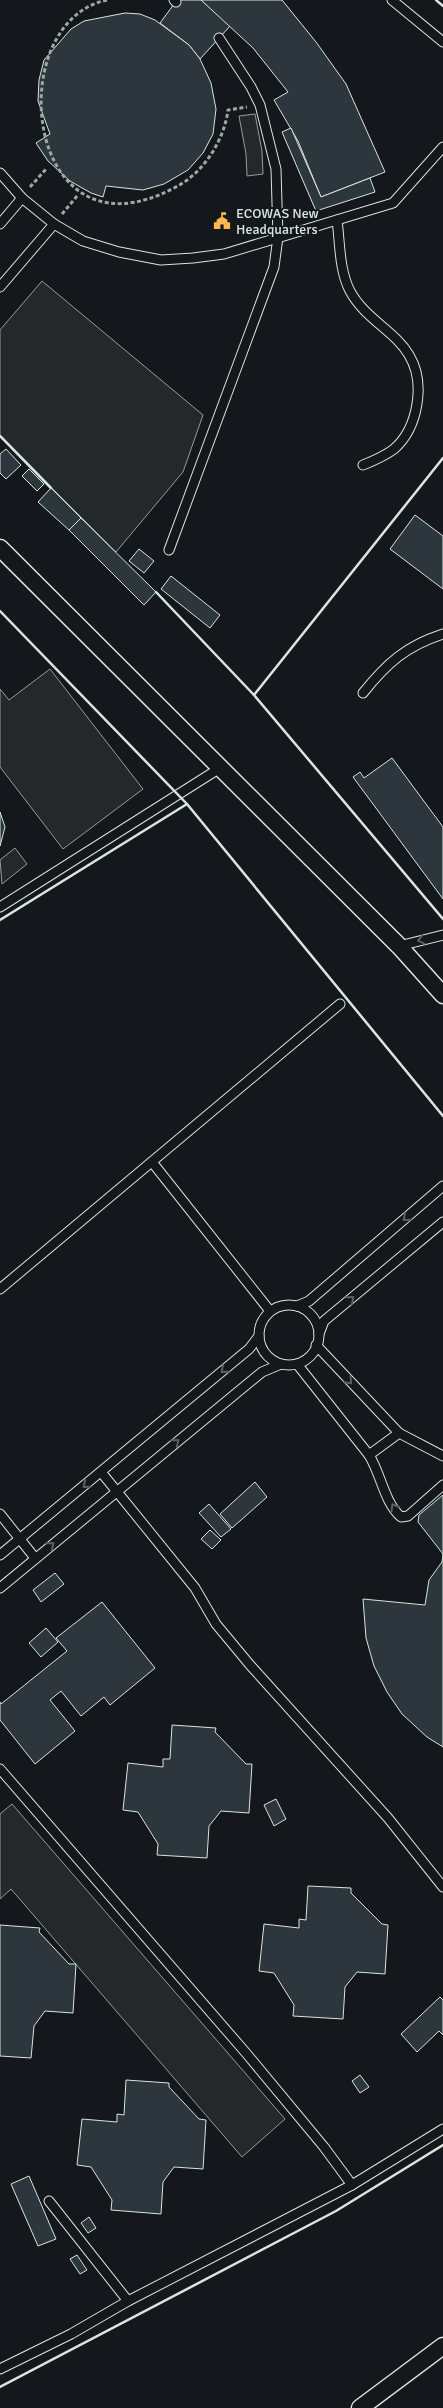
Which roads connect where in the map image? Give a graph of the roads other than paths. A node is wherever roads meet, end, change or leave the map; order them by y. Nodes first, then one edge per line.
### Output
1 (392, 0) edge
2 (219, 38) dead end
3 (443, 42) edge
4 (443, 147) edge
5 (0, 173) edge
6 (22, 198) junction
7 (337, 220) junction
8 (0, 224) edge
9 (54, 224) junction
10 (278, 237) junction
11 (0, 287) edge
12 (363, 464) dead end
13 (0, 548) edge
14 (169, 550) dead end
15 (443, 634) edge
16 (363, 693) dead end
17 (220, 768) junction
18 (0, 907) edge
19 (443, 935) edge
20 (399, 946) junction
21 (443, 995) edge
22 (340, 1004) dead end
23 (152, 1162) junction
24 (443, 1186) edge
25 (443, 1222) edge
26 (0, 1289) edge
27 (297, 1306) junction
28 (270, 1312) junction
29 (318, 1334) junction
30 (259, 1336) junction
31 (316, 1345) junction
32 (280, 1364) junction
33 (297, 1364) junction
34 (399, 1433) junction
35 (369, 1455) junction
36 (443, 1456) edge
37 (101, 1472) junction
38 (443, 1485) edge
39 (116, 1491) junction
40 (0, 1514) edge
41 (20, 1538) junction
42 (0, 1555) edge
43 (35, 1558) junction
44 (0, 1588) edge
45 (0, 1769) edge
46 (443, 1887) edge
47 (443, 2129) edge
48 (352, 2185) junction
49 (49, 2201) dead end
50 (128, 2301) junction
51 (443, 2346) edge
52 (0, 2369) edge
53 (360, 2408) edge

1 - 3 lane
2 - 10 lane
4 - 7 lane
5 - 6 lane
6 - 8 lane
6 - 9 lane
7 - 10 lane
7 - 12 lane
9 - 10 lane
9 - 11 lane
10 - 14 lane
13 - 17 street
15 - 16 lane
17 - 18 lane
17 - 20 street
19 -> 20 lane
20 - 21 street
22 - 23 lane
23 - 26 lane
23 - 28 lane
24 -> 27 lane
29 -> 25 lane
27 - 28 lane
27 - 29 lane
28 - 30 lane
29 - 31 lane
30 - 32 lane
30 -> 37 lane
31 - 33 lane
31 -> 34 lane
32 - 33 lane
39 -> 32 lane
33 - 35 lane
34 - 35 lane
34 - 36 lane
38 -> 35 lane
37 - 39 lane
37 -> 41 lane
43 -> 39 lane
39 - 46 lane
40 - 41 lane
41 - 42 lane
41 - 43 lane
43 - 44 lane
45 - 48 lane
47 - 48 lane
48 - 50 lane
49 - 50 lane
50 - 52 lane
51 - 53 street

